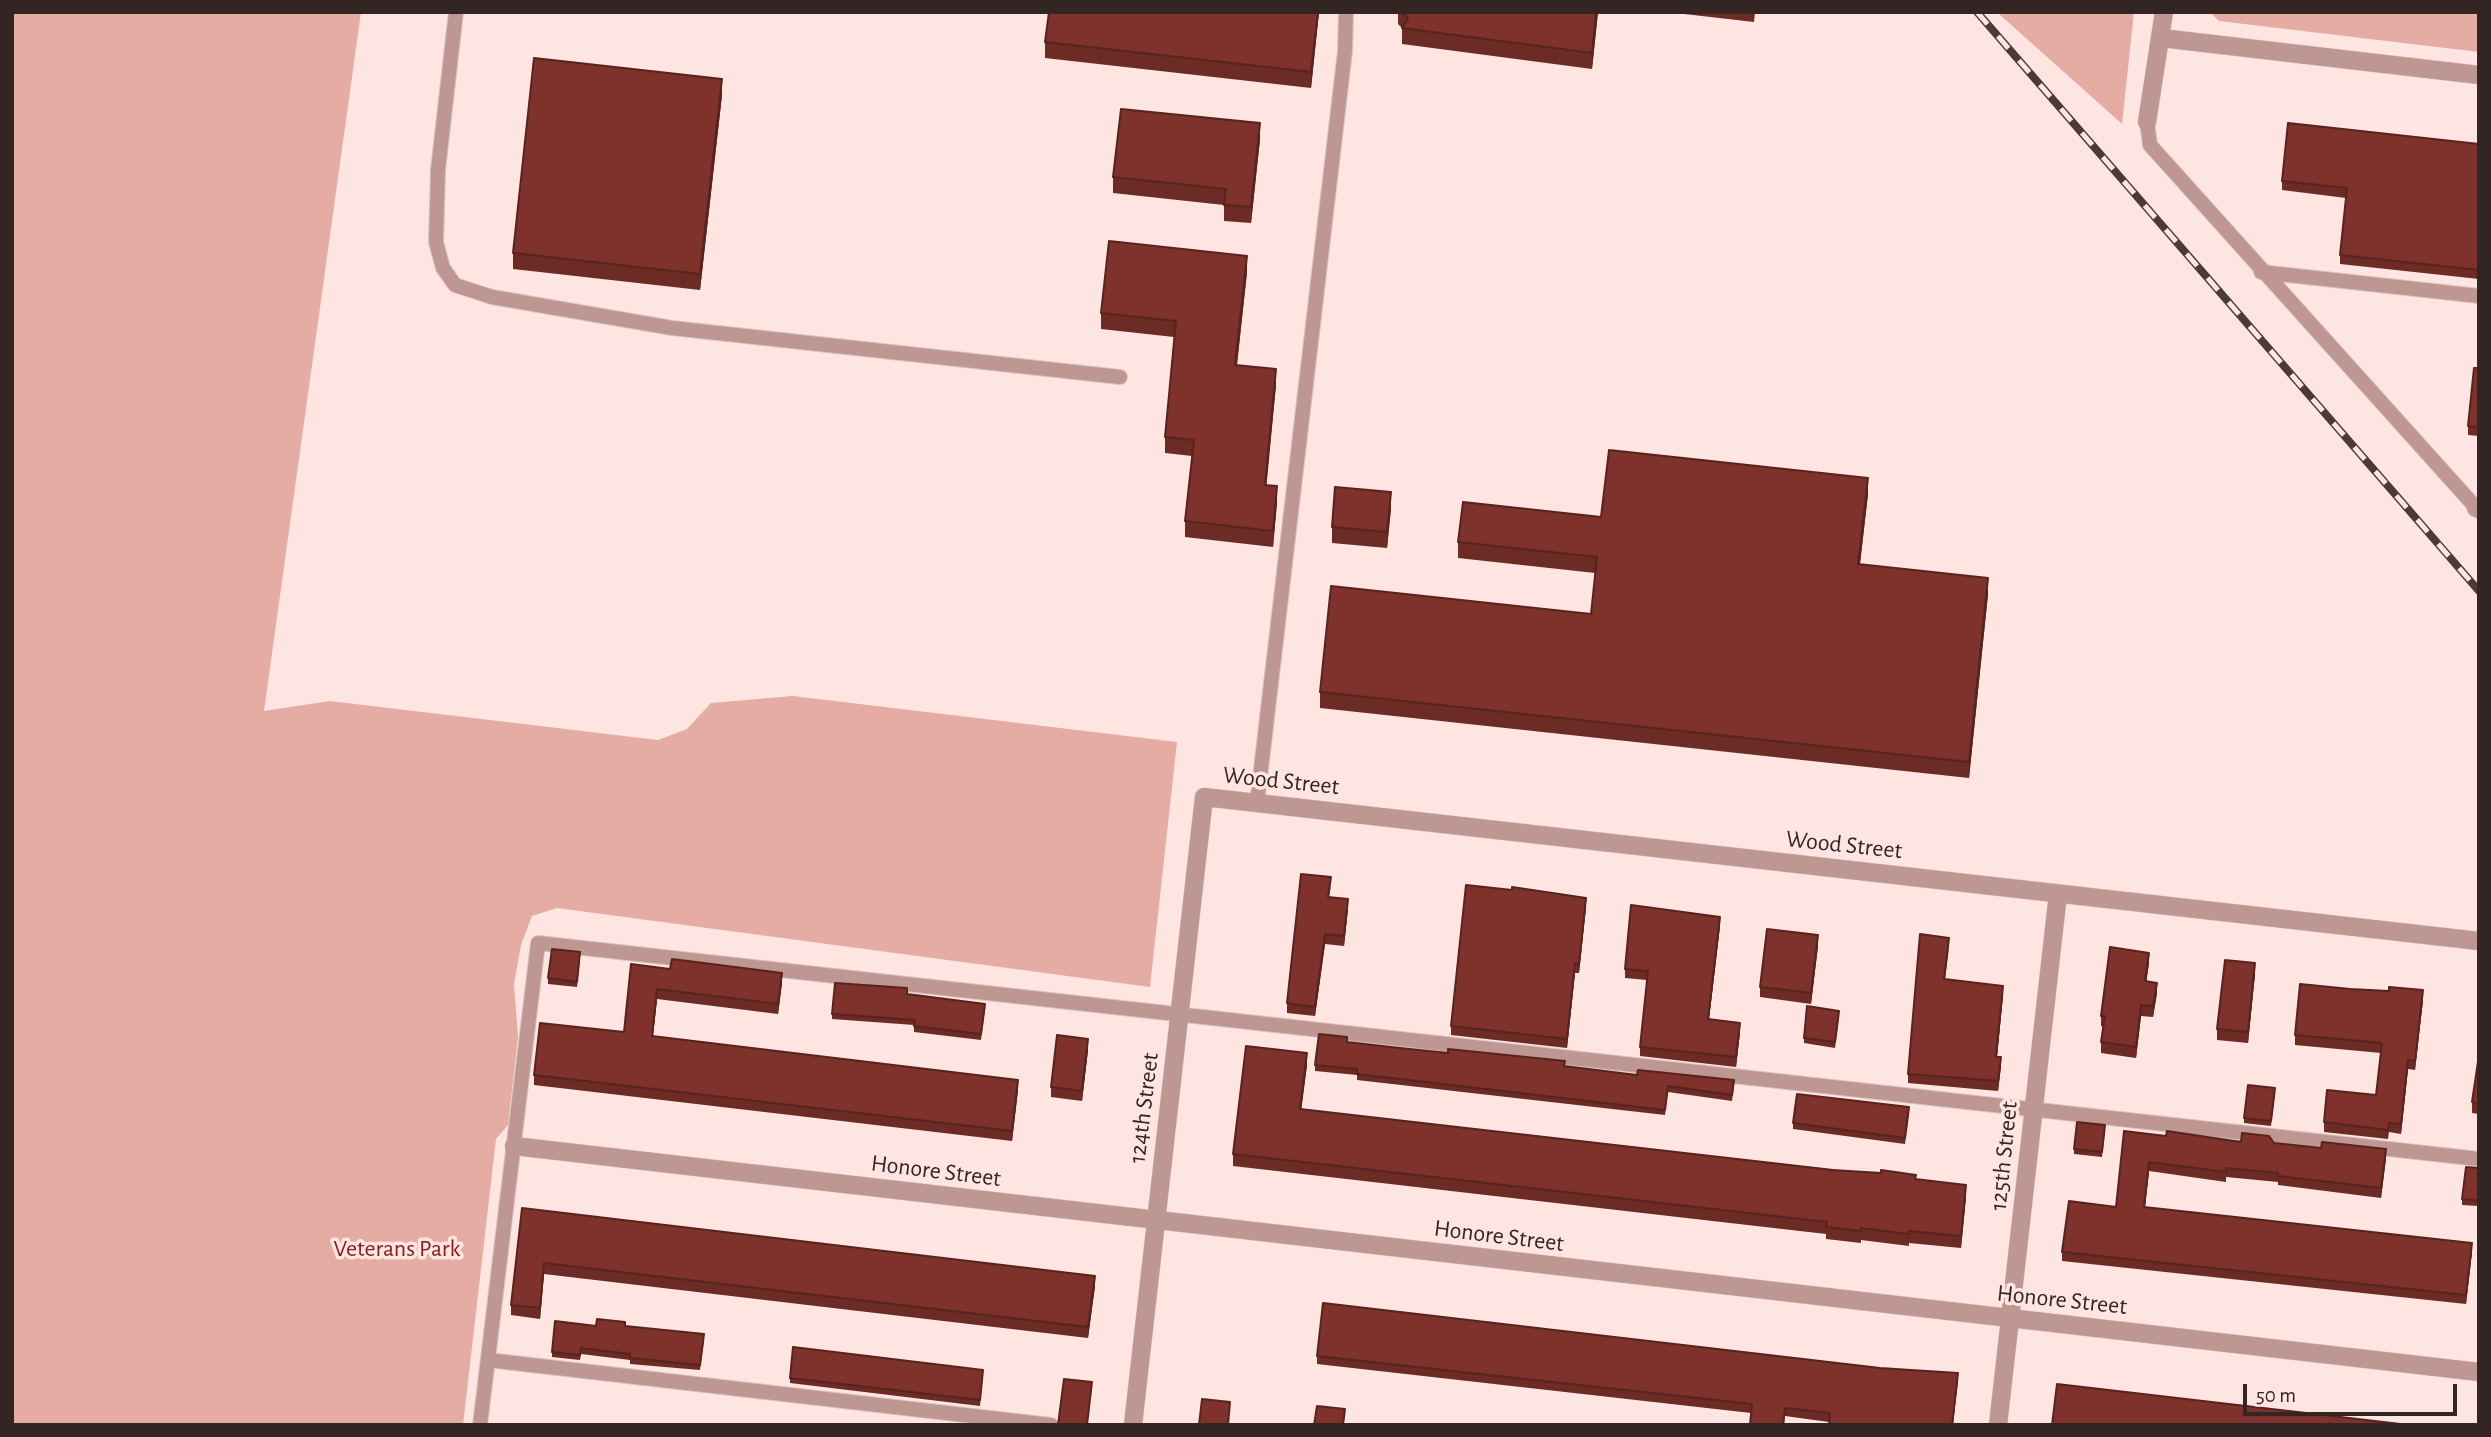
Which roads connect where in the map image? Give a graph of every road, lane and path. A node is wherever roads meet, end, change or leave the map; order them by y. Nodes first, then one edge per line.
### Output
1 (456, 12) edge
2 (1346, 12) edge
3 (2164, 12) edge
4 (2161, 38) junction
5 (2479, 75) edge
6 (2147, 122) joint
7 (2261, 272) junction
8 (2479, 296) edge
9 (1120, 377) dead end
10 (2478, 509) edge
11 (1204, 797) joint
12 (1256, 803) junction
13 (2058, 894) junction
14 (2479, 941) edge
15 (1180, 1014) junction
16 (2034, 1110) junction
17 (514, 1146) junction
18 (2479, 1159) edge
19 (1156, 1222) junction
20 (2010, 1319) junction
21 (488, 1360) junction
22 (2479, 1372) edge
23 (480, 1425) edge
24 (1051, 1425) edge
25 (1133, 1425) edge
26 (1998, 1425) edge

1 - 9 lane
2 - 12 lane
3 - 4 street
4 - 5 street
4 - 6 street
6 - 7 lane
7 - 8 lane
7 - 10 lane
11 - 12 street, Wood Street
11 - 15 street, 124th Street
12 - 13 street, Wood Street
13 - 14 street, Wood Street
13 - 16 street, 125th Street
15 - 16 lane
15 - 17 lane
15 - 19 street, 124th Street
16 - 18 lane
16 - 20 street, 125th Street
17 - 19 street, Honore Street
17 - 21 lane
19 - 20 street, Honore Street
19 - 25 street, 124th Street
20 - 22 street, Honore Street
20 - 26 street, 125th Street
21 - 23 lane
21 - 24 lane

